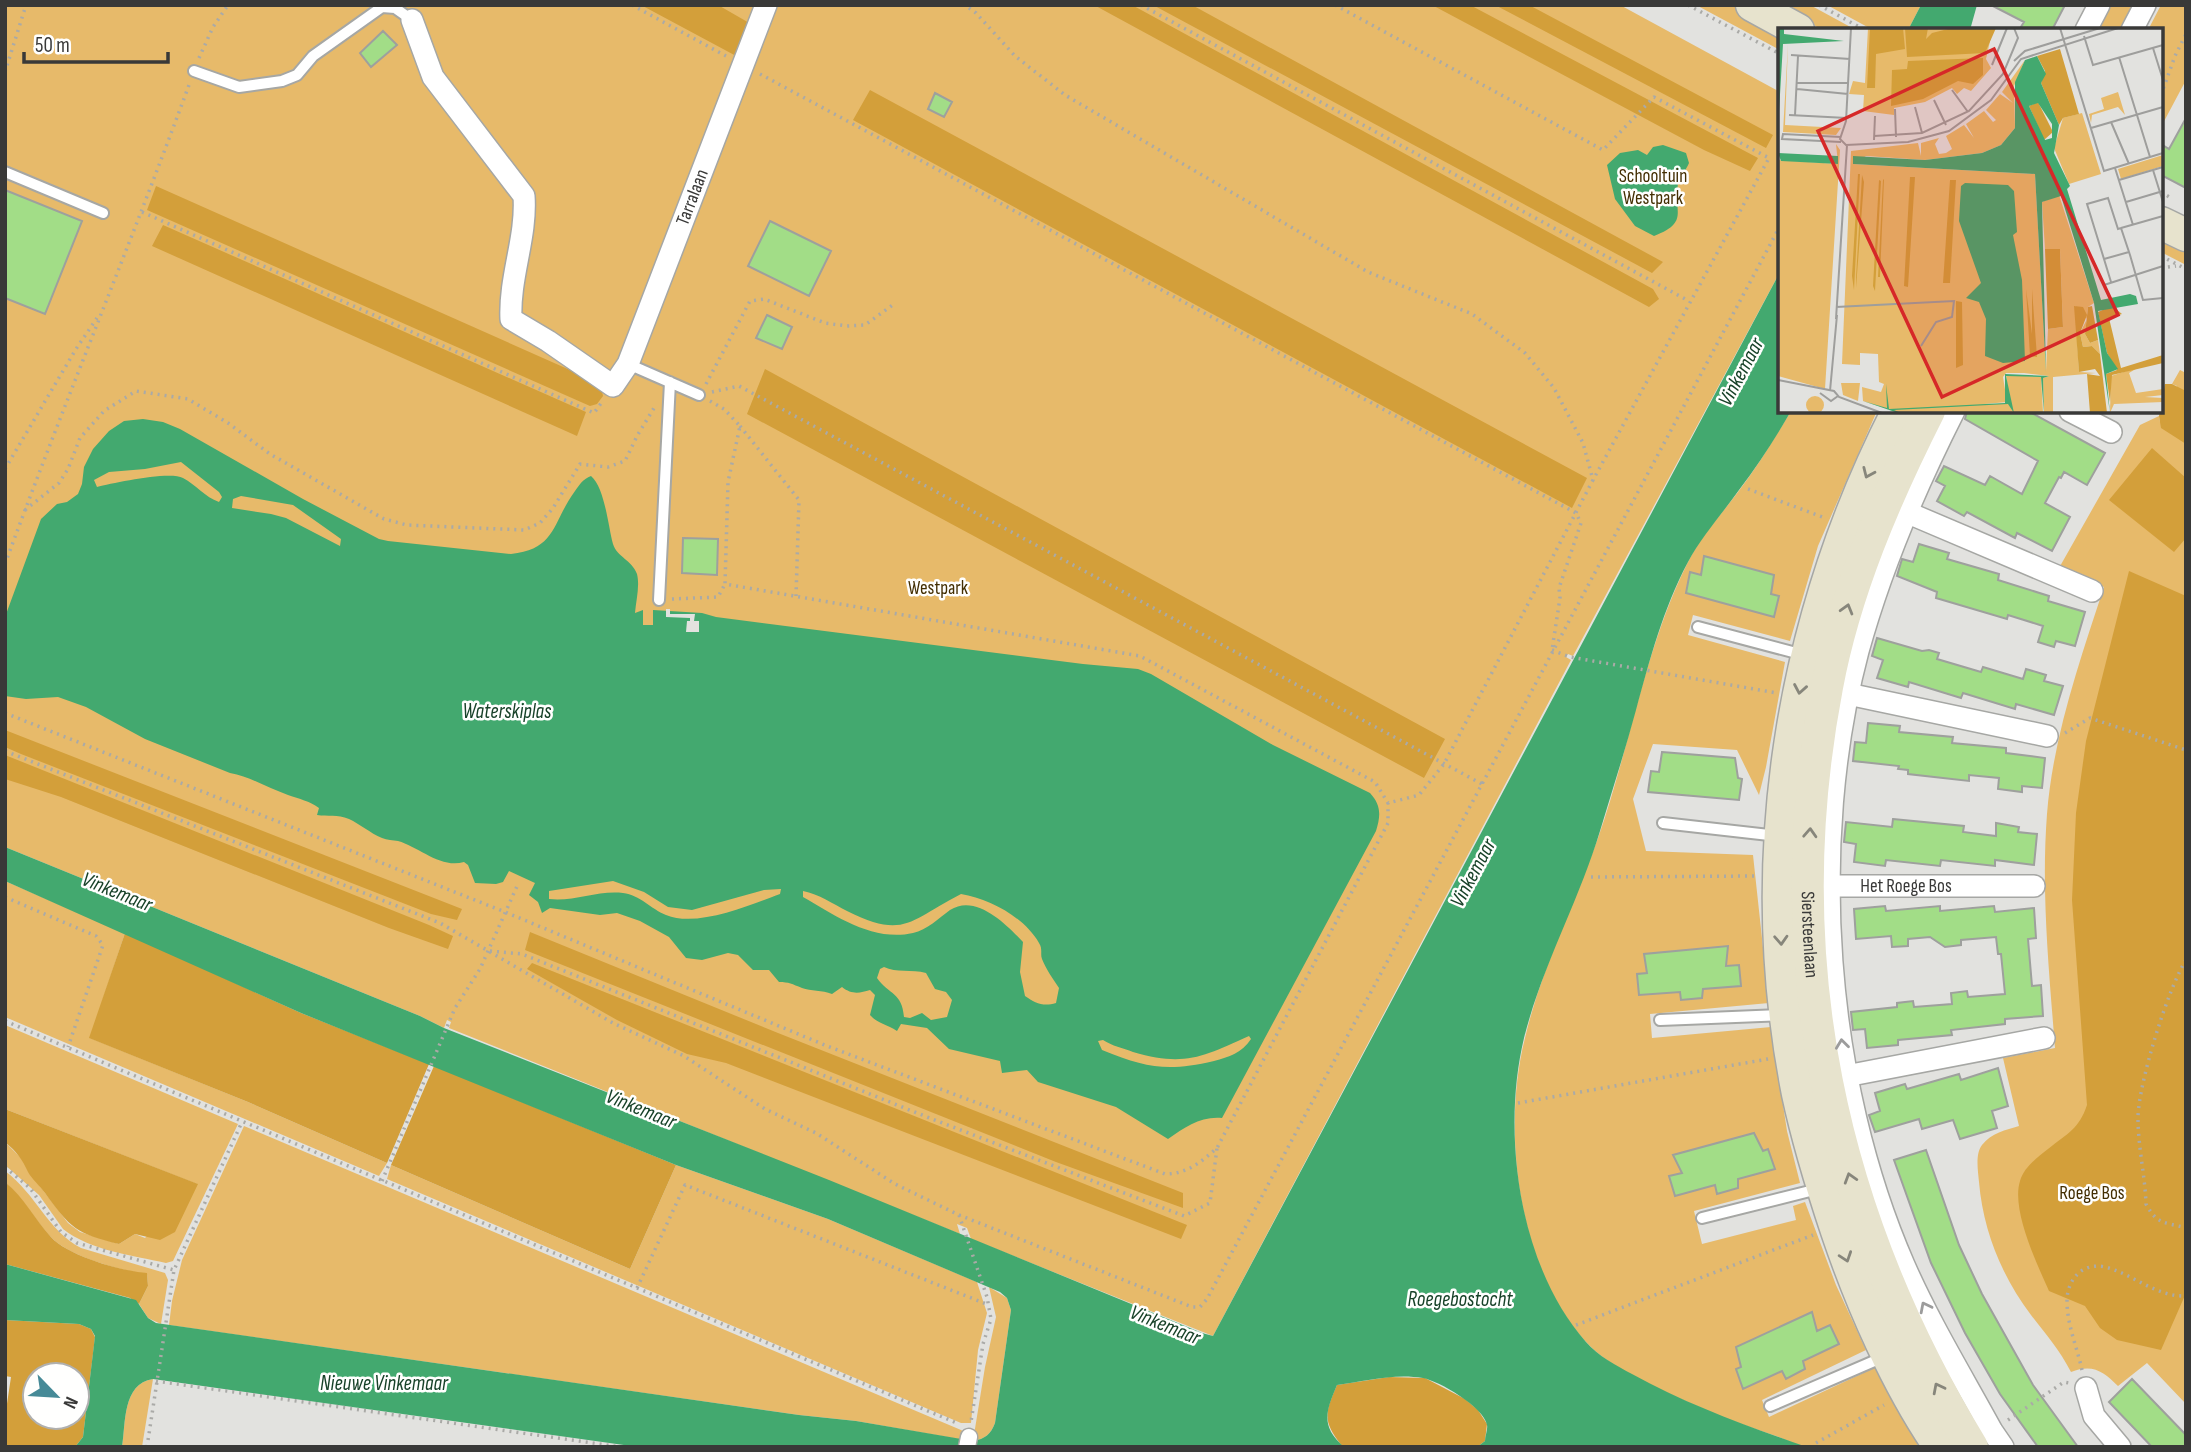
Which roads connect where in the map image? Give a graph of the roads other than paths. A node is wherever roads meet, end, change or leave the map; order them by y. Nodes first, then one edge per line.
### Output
1 (766, 5) edge
2 (1752, 5) edge
3 (2099, 5) edge
4 (2145, 5) edge
5 (412, 19) joint
6 (1794, 28) edge
7 (2087, 28) edge
8 (2133, 28) edge
9 (194, 71) road end
10 (5, 172) edge
11 (103, 213) dead end
12 (628, 364) junction
13 (670, 382) junction
14 (699, 395) road end
15 (1897, 413) edge
16 (1928, 413) edge
17 (1953, 413) edge
18 (2074, 413) edge
19 (2111, 432) dead end
20 (1906, 512) junction
21 (2092, 591) dead end
22 (659, 600) road end
23 (1698, 627) dead end
24 (1806, 656) junction
25 (1848, 694) junction
26 (2047, 736) road end
27 (1663, 822) dead end
28 (1782, 837) junction
29 (1796, 883) junction
30 (2034, 886) dead end
31 (1786, 1015) junction
32 (1660, 1020) dead end
33 (2044, 1038) dead end
34 (1846, 1076) junction
35 (1823, 1188) junction
36 (1702, 1218) dead end
37 (1888, 1355) junction
38 (2086, 1388) road end
39 (1770, 1406) dead end
40 (1982, 1444) edge
41 (1940, 1447) edge
42 (2120, 1447) edge

1 - 12 street, Tarralaan
2 - 6 main road
3 - 7 street
4 - 8 street
5 - 9 lane
5 - 12 street, Tarralaan
10 - 11 lane
12 - 13 lane
13 - 14 lane
13 - 22 lane
15 -> 24 main road, Siersteenlaan
29 -> 16 main road, Siersteenlaan
17 - 20 street, Siersteenlaan
18 - 19 street
20 - 21 street
20 - 25 street, Siersteenlaan
23 - 24 lane
24 -> 28 main road, Siersteenlaan
25 - 26 street
25 - 29 street, Siersteenlaan
27 - 28 lane
28 - 29 main road, Siersteenlaan
29 - 30 street, Het Roege Bos
29 -> 31 main road, Siersteenlaan
34 -> 29 street, Siersteenlaan
40 -> 29 main road, Siersteenlaan
31 - 32 lane
31 - 35 main road, Siersteenlaan
33 - 34 street
40 -> 34 street, Siersteenlaan
35 - 36 lane
35 -> 37 main road, Siersteenlaan
37 - 39 lane
37 - 41 main road, Siersteenlaan
38 - 42 street

